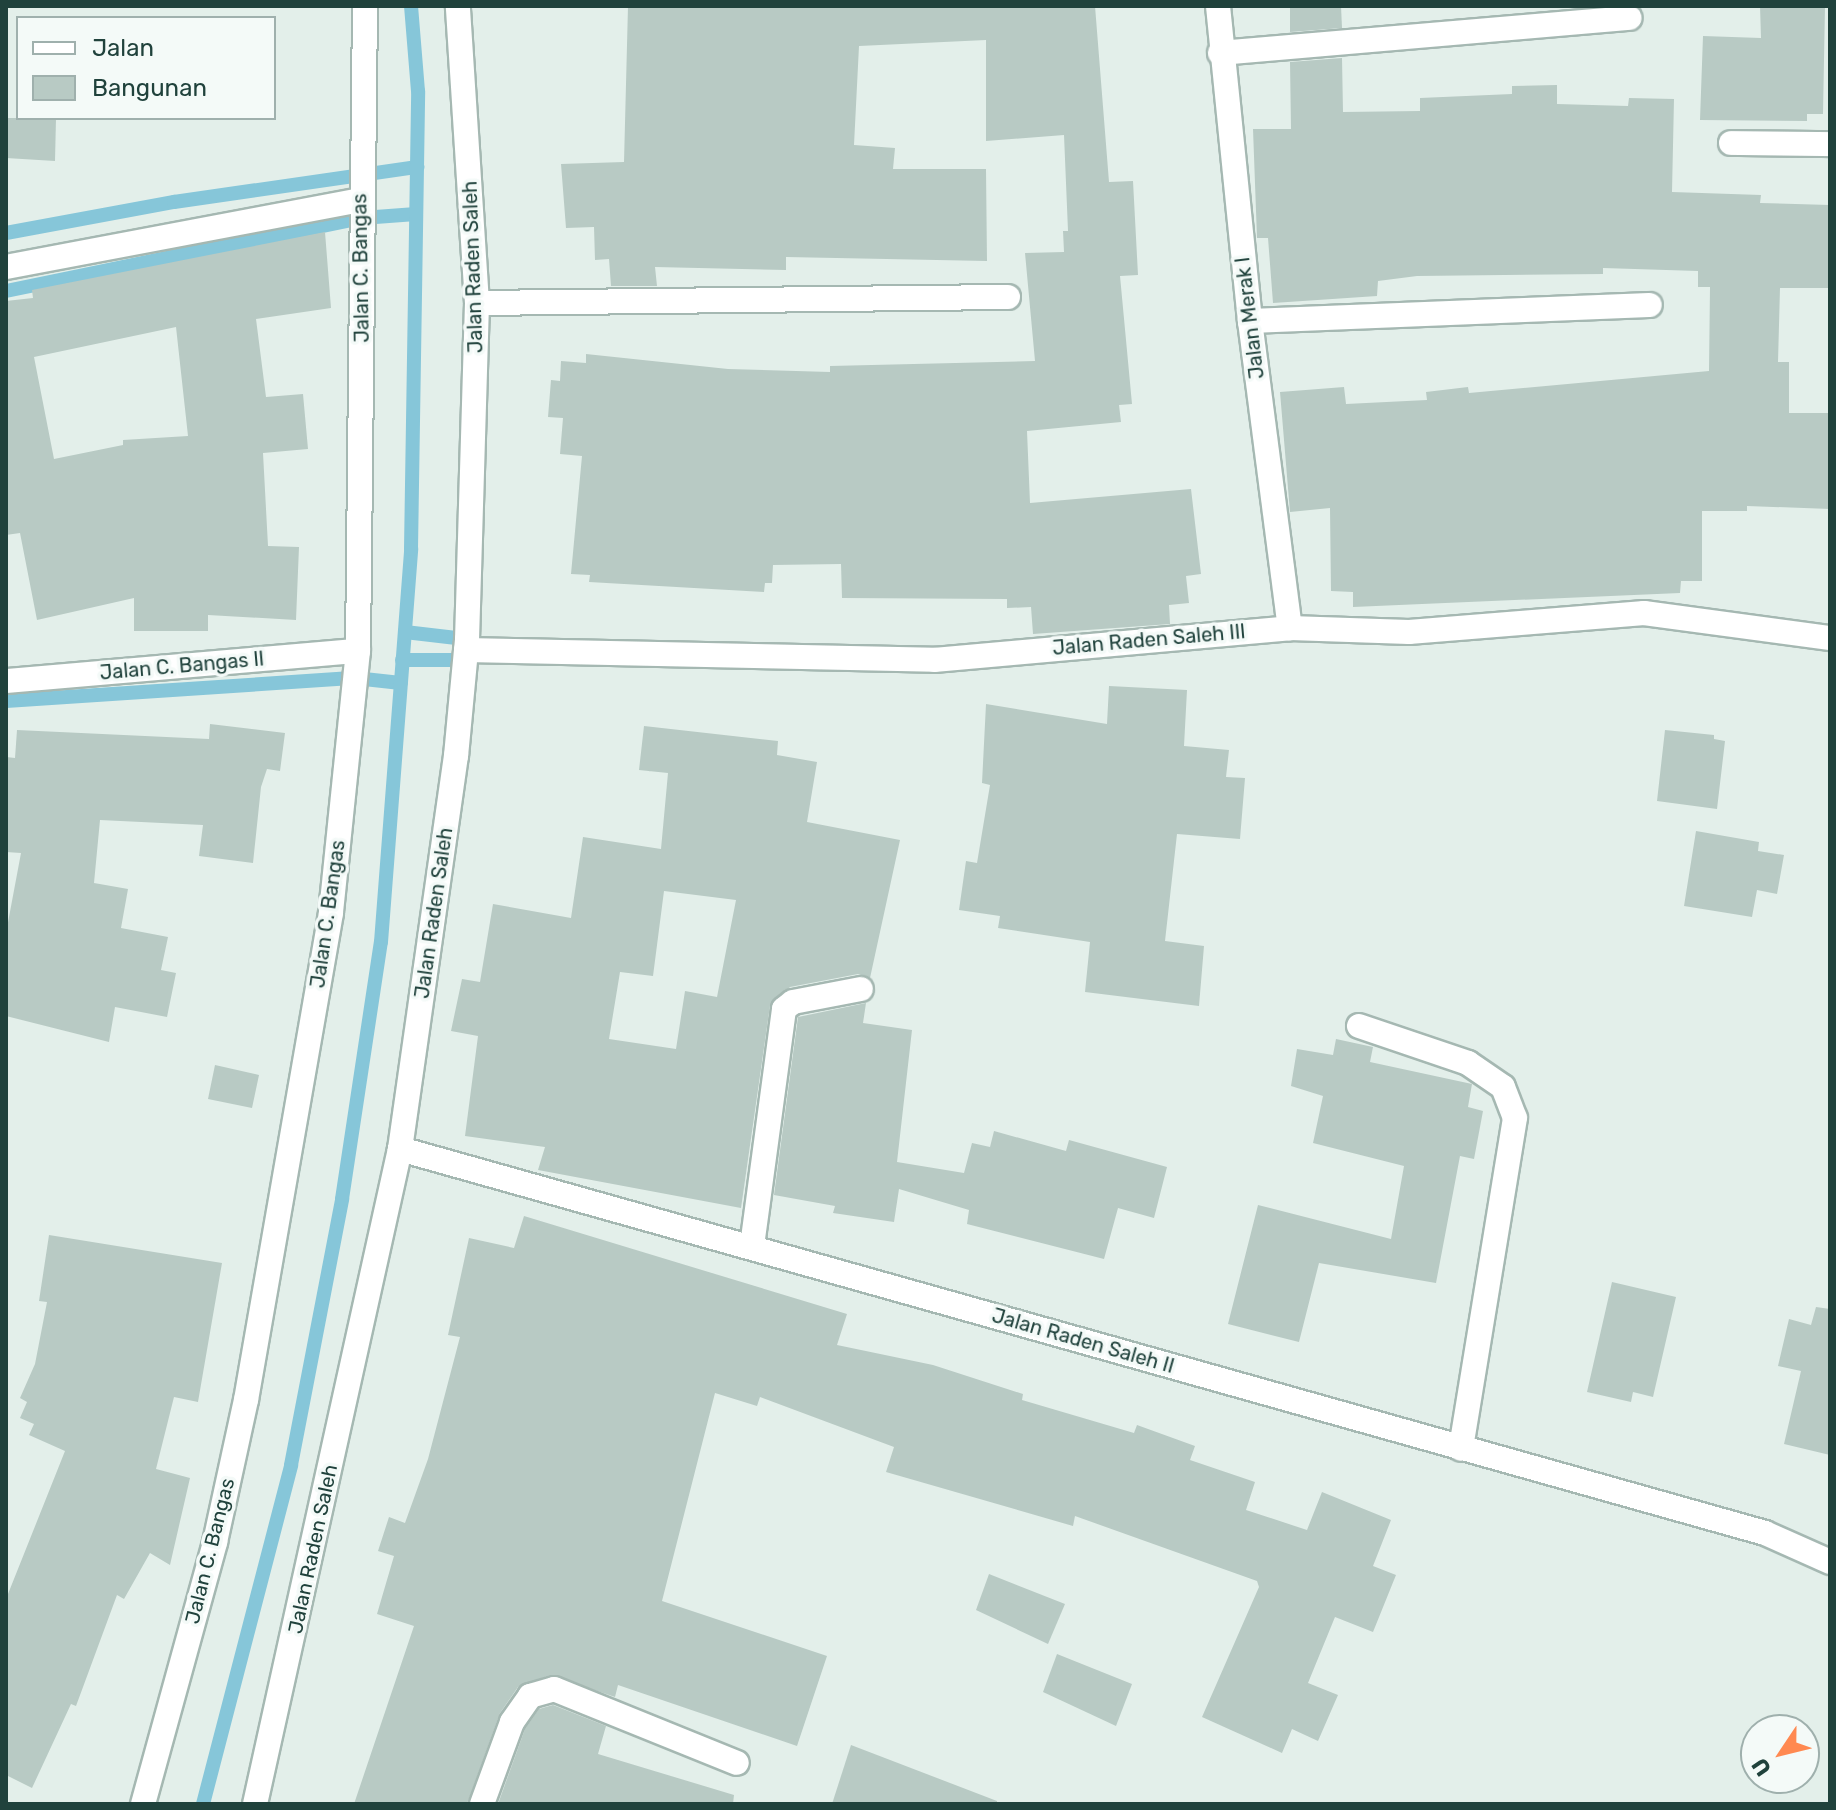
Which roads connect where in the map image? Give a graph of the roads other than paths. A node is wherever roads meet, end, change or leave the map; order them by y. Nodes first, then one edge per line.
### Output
1 (365, 6) edge
2 (458, 6) edge
3 (1218, 6) edge
4 (1630, 18) dead end
5 (1220, 53) junction
6 (1731, 143) dead end
7 (1830, 144) edge
8 (361, 200) junction
9 (6, 267) edge
10 (1008, 297) dead end
11 (477, 303) junction
12 (1650, 305) dead end
13 (1250, 321) junction
14 (1290, 628) junction
15 (1830, 638) edge
16 (466, 650) junction
17 (358, 651) junction
18 (6, 681) edge
19 (861, 989) dead end
20 (1359, 1026) dead end
21 (400, 1149) junction
22 (752, 1246) junction
23 (1461, 1449) junction
24 (1830, 1562) edge
25 (737, 1763) dead end
26 (143, 1804) edge
27 (255, 1804) edge
28 (482, 1804) edge

1 - 8 street, Jalan C. Bangas
2 - 11 street, Jalan Raden Saleh
3 - 5 street, Jalan Merak I
4 - 5 street
5 - 13 street, Jalan Merak I
6 - 7 street
8 - 9 street
8 - 17 street, Jalan C. Bangas
10 - 11 street
11 - 16 street, Jalan Raden Saleh
12 - 13 street
13 - 14 street, Jalan Merak I
14 - 15 street, Jalan Raden Saleh III
14 - 16 street, Jalan Raden Saleh III
16 - 21 street, Jalan Raden Saleh
17 - 18 street, Jalan C. Bangas II
17 - 26 street, Jalan C. Bangas
19 - 22 street
20 - 23 street
21 - 22 street, Jalan Raden Saleh II
21 - 27 street, Jalan Raden Saleh
22 - 23 street, Jalan Raden Saleh II
23 - 24 street, Jalan Raden Saleh II
25 - 28 street

